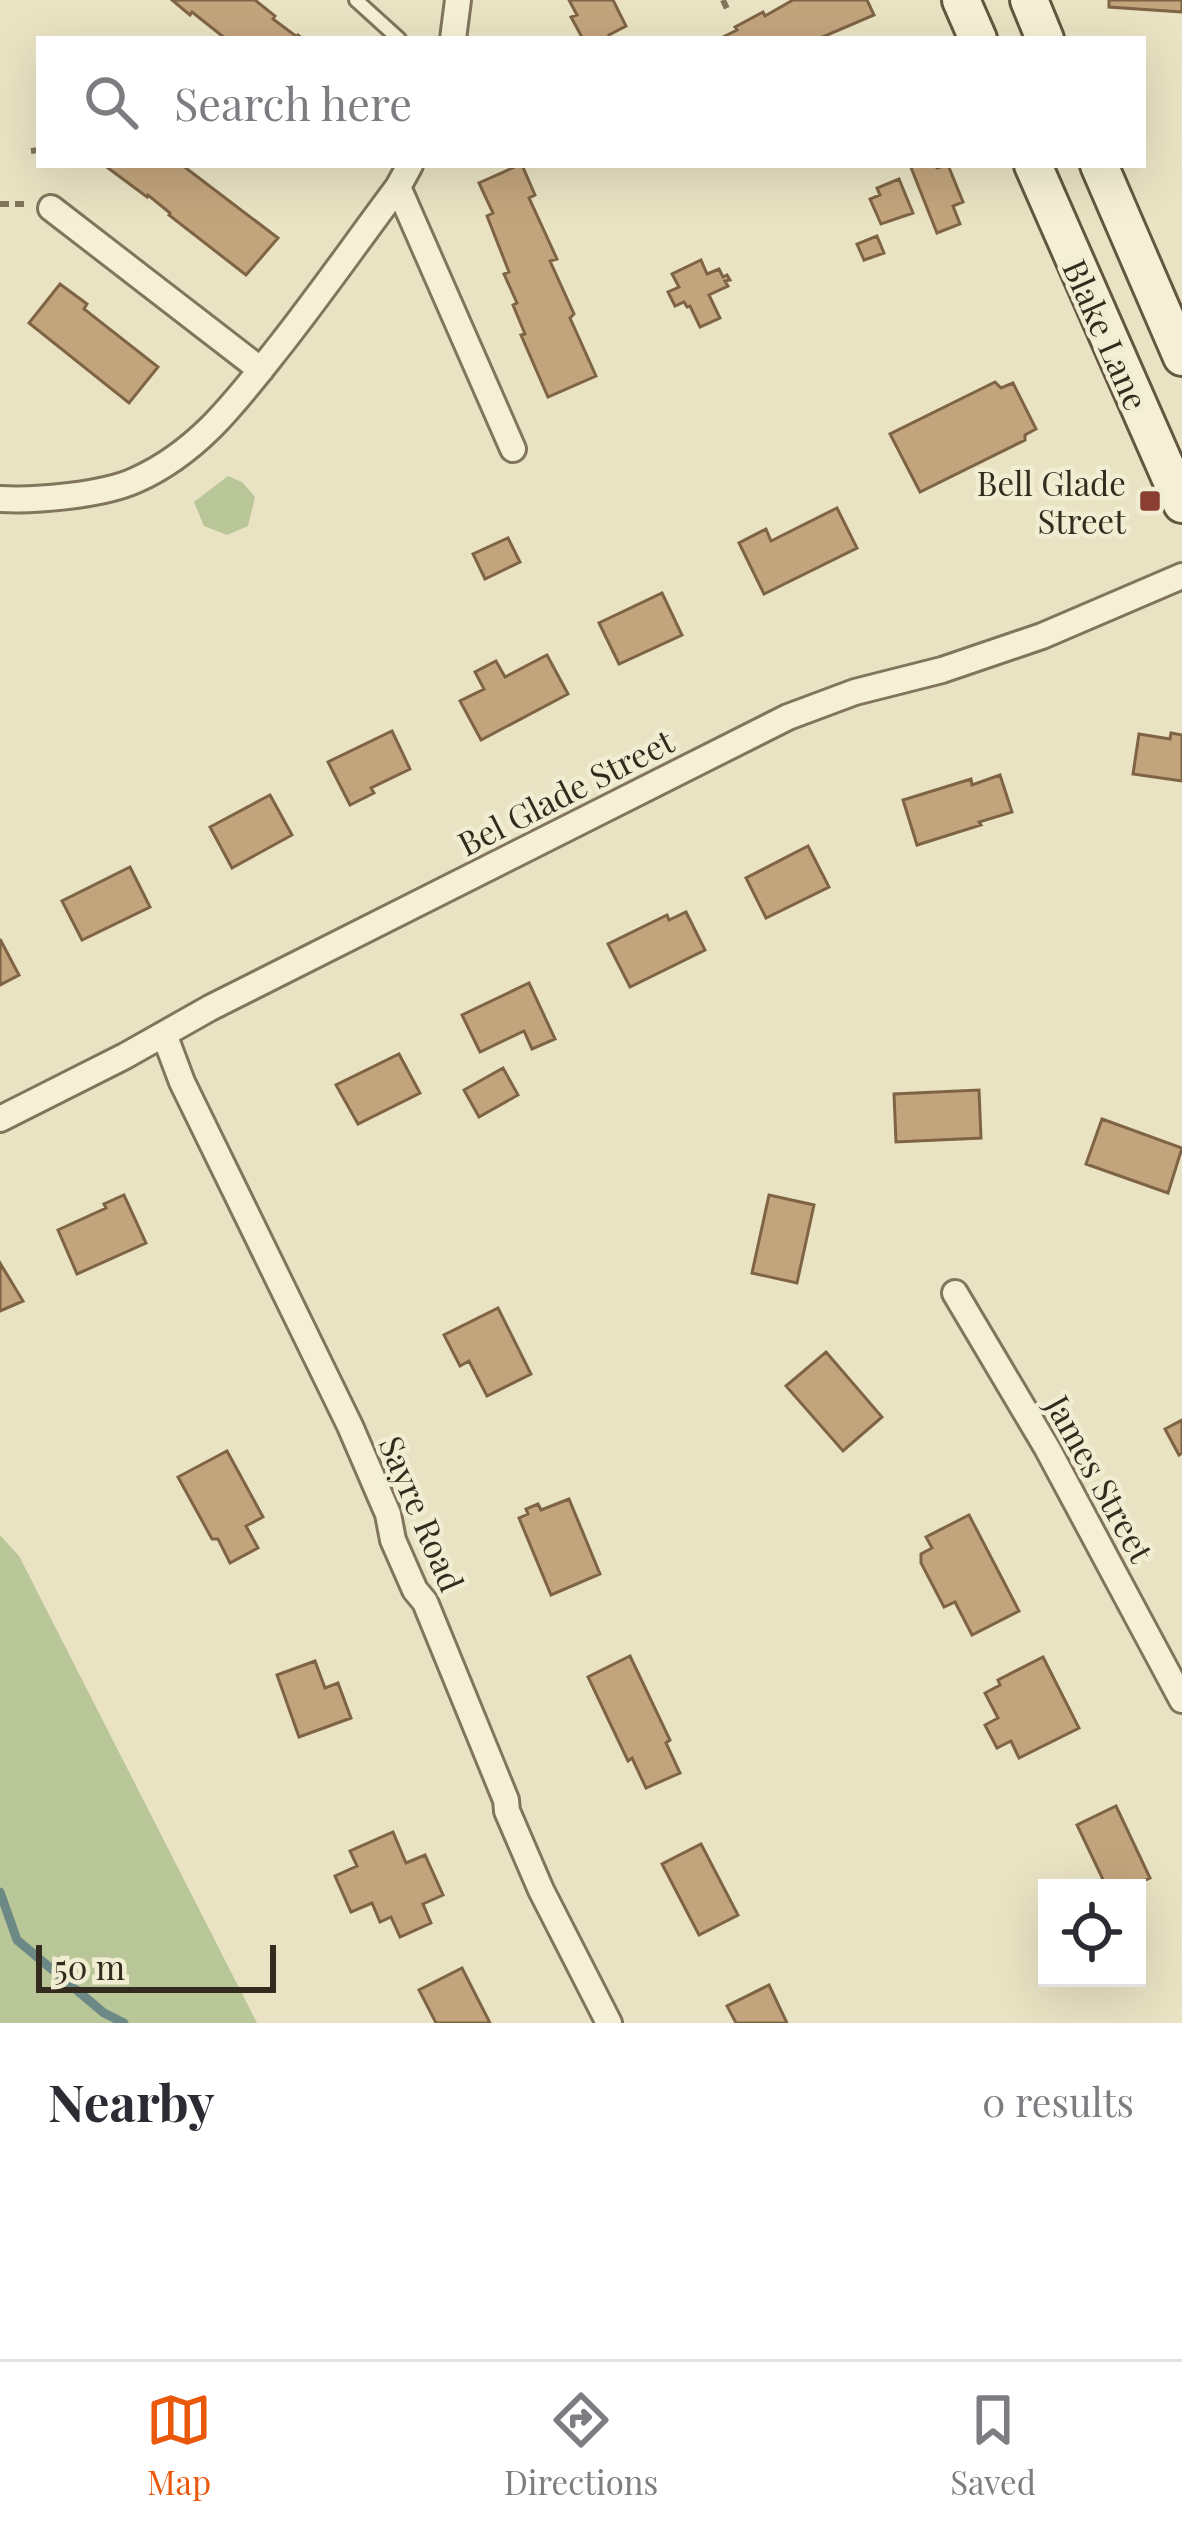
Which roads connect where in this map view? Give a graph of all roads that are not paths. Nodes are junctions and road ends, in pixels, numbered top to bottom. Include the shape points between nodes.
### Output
1 (356, 0) edge
2 (458, 0) edge
3 (961, 0) edge
4 (1029, 0) edge
5 (396, 36) edge
6 (453, 36) edge
7 (977, 36) edge
8 (1045, 36) edge
9 (1034, 168) edge
10 (1100, 168) edge
11 (404, 176) edge
12 (51, 208) dead end
13 (1182, 357) edge
14 (261, 370) junction
15 (513, 449) dead end
16 (0, 499) edge
17 (1182, 504) edge
18 (1182, 576) edge
19 (164, 1034) junction
20 (0, 1119) edge
21 (955, 1293) dead end
22 (1182, 1700) edge
23 (609, 2023) edge

1 - 5 lane
2 - 6 street
3 - 7 main road
4 - 8 main road
9 - 17 main road, Blake Lane
10 - 13 main road, Blake Lane
11 - 14 street
11 - 15 street
12 - 14 street
14 - 16 street via 212,429 133,482 94,494
18 - 19 street, Bel Glade Street via 1042,636 788,717
19 - 20 street, Bel Glade Street
19 - 23 street, Sayre Road via 350,1426 532,1870
21 - 22 street, James Street

